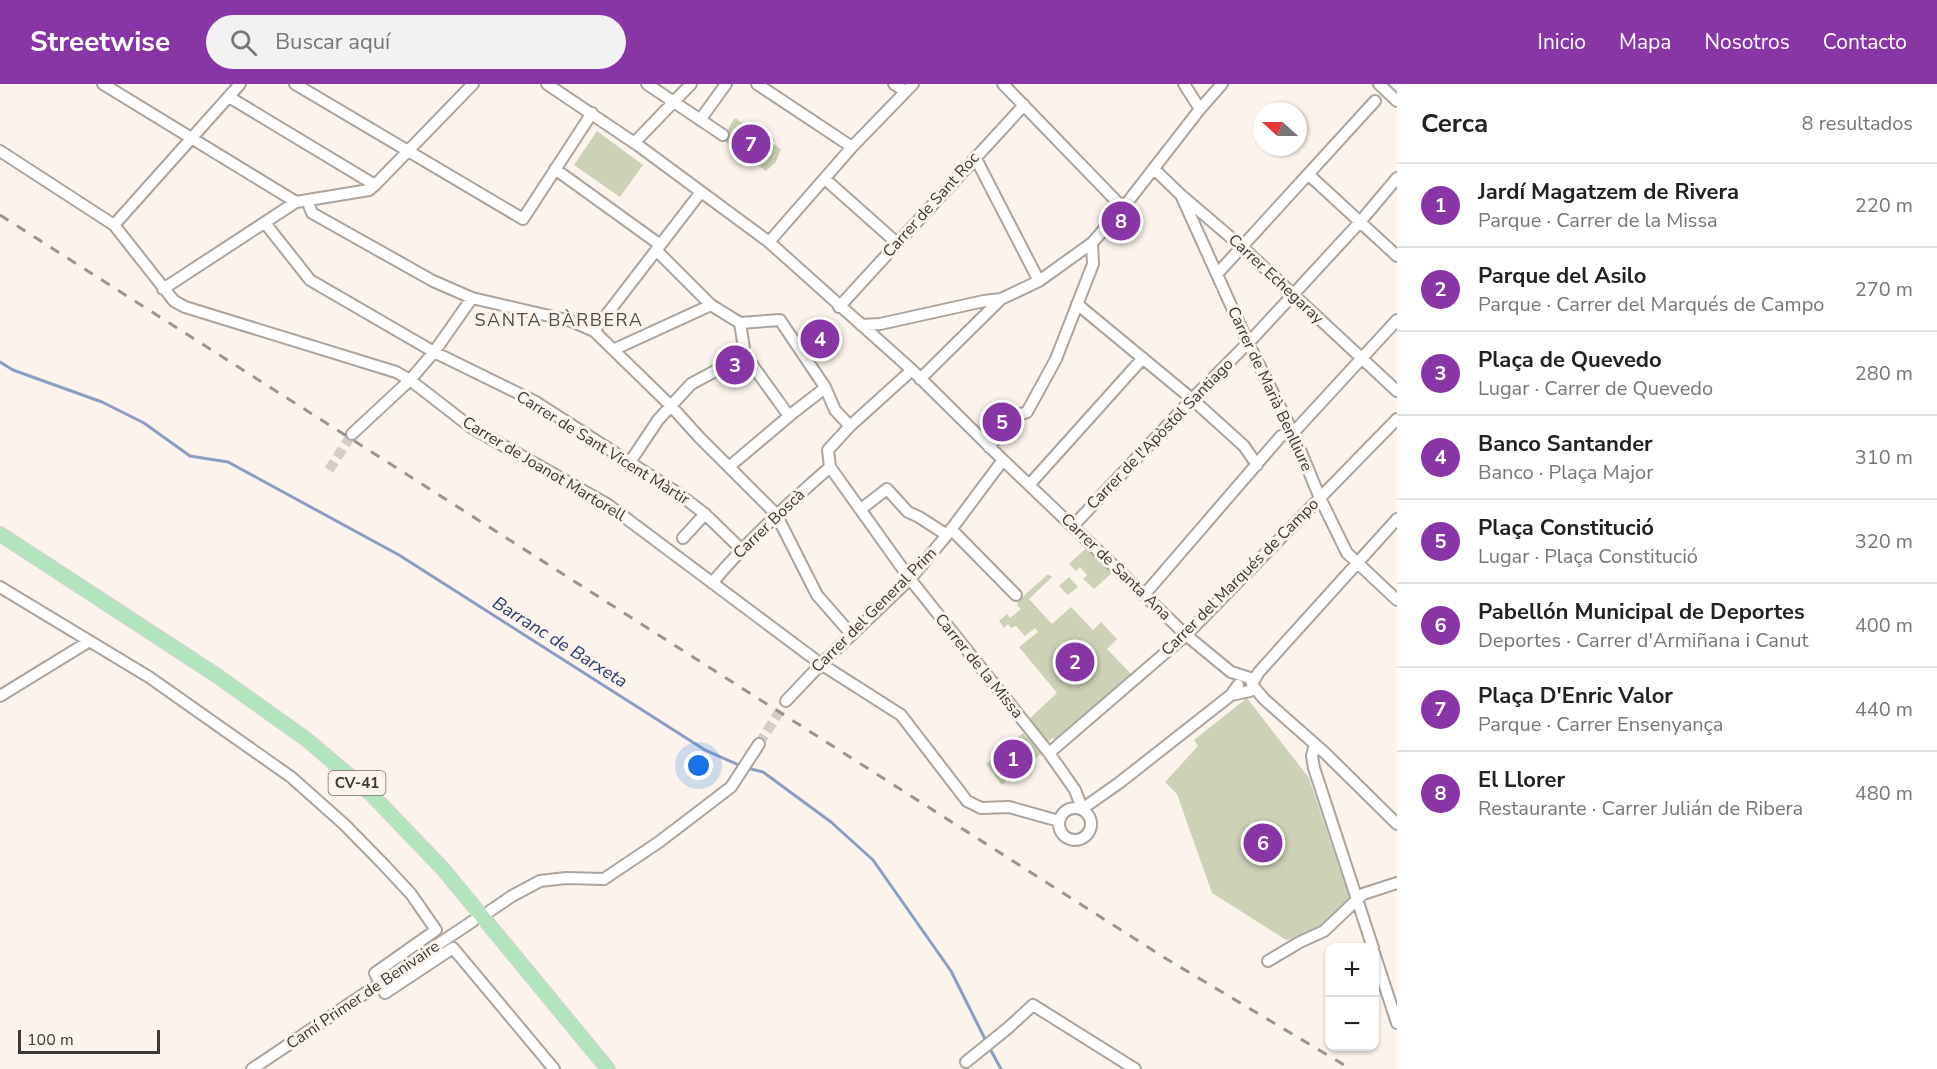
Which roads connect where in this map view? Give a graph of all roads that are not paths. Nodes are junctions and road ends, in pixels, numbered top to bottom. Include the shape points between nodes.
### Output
1 (103, 84) edge
2 (240, 84) edge
3 (295, 84) edge
4 (473, 84) edge
5 (547, 84) edge
6 (648, 84) edge
7 (690, 84) edge
8 (726, 84) edge
9 (758, 84) edge
10 (894, 84) edge
11 (1004, 84) edge
12 (1184, 84) edge
13 (1222, 84) edge
14 (1379, 84) edge
15 (909, 88) edge
16 (229, 97) junction
17 (1375, 101) dead end
18 (1397, 101) edge
19 (674, 102) junction
20 (1024, 105) junction
21 (1200, 109) junction
22 (592, 113) junction
23 (700, 120) junction
24 (723, 135) dead end
25 (192, 138) junction
26 (634, 143) junction
27 (852, 147) junction
28 (0, 151) edge
29 (408, 151) junction
30 (975, 157) junction
31 (555, 169) junction
32 (1154, 169) junction
33 (1309, 175) junction
34 (1397, 178) edge
35 (825, 179) junction
36 (375, 185) junction
37 (700, 192) junction
38 (1181, 195) junction
39 (308, 200) junction
40 (296, 202) junction
41 (1123, 208) junction
42 (1359, 222) junction
43 (265, 223) junction
44 (114, 225) junction
45 (769, 242) junction
46 (897, 243) junction
47 (1092, 243) junction
48 (657, 247) junction
49 (1242, 247) junction
50 (1397, 256) edge
51 (1217, 274) junction
52 (1039, 281) junction
53 (163, 289) junction
54 (1293, 295) junction
55 (472, 298) junction
56 (1001, 299) junction
57 (1077, 304) junction
58 (711, 305) junction
59 (839, 307) junction
60 (1397, 320) edge
61 (740, 323) junction
62 (859, 323) junction
63 (880, 324) junction
64 (594, 331) junction
65 (882, 343) junction
66 (1248, 343) junction
67 (615, 350) junction
68 (434, 352) junction
69 (745, 355) junction
70 (1143, 358) junction
71 (1362, 358) junction
72 (912, 370) junction
73 (920, 379) junction
74 (410, 380) junction
75 (825, 388) junction
76 (1397, 391) edge
77 (1192, 399) junction
78 (671, 406) junction
79 (789, 416) junction
80 (1397, 418) edge
81 (850, 426) junction
82 (1293, 433) junction
83 (352, 434) tunnel mouth
84 (989, 447) junction
85 (1003, 460) junction
86 (630, 462) junction
87 (1257, 465) junction
88 (730, 466) junction
89 (830, 467) junction
90 (1029, 485) junction
91 (1320, 498) junction
92 (861, 508) junction
93 (705, 514) junction
94 (776, 514) junction
95 (1397, 519) edge
96 (1073, 526) junction
97 (949, 532) junction
98 (0, 534) edge
99 (683, 538) dead end
100 (741, 549) junction
101 (1359, 563) junction
102 (910, 579) junction
103 (712, 583) junction
104 (0, 587) edge
105 (1016, 595) dead end
106 (1144, 595) junction
107 (1397, 600) edge
108 (852, 635) junction
109 (1186, 635) junction
110 (88, 642) junction
111 (820, 664) junction
112 (1245, 684) junction
113 (0, 696) edge
114 (786, 701) tunnel mouth
115 (759, 744) tunnel mouth
116 (1315, 744) junction
117 (1049, 753) junction
118 (1119, 783) junction
119 (1081, 809) junction
120 (1091, 820) junction
121 (1059, 821) junction
122 (1397, 824) edge
123 (1397, 883) edge
124 (1358, 900) junction
125 (490, 911) dead end
126 (473, 921) dead end
127 (1371, 943) edge
128 (1268, 961) dead end
129 (1379, 968) edge
130 (381, 984) junction
131 (1397, 1023) edge
132 (966, 1062) dead end
133 (252, 1069) edge
134 (554, 1069) edge
135 (608, 1069) edge
136 (1135, 1069) edge

1 - 25 street
2 - 16 street
3 - 29 street
4 - 29 street
5 - 22 street, Carrer de Santa Ana
6 - 19 street
7 - 19 street
8 - 23 street
9 - 27 street
10 - 15 street
11 - 20 street
12 - 21 street
13 - 21 street
14 - 18 street
15 - 27 street
16 - 25 street
16 - 36 street
17 - 33 street
19 - 23 street
19 - 26 street
20 - 30 street, Carrer de Sant Roc
20 - 41 street
21 - 32 street
22 - 26 street, Carrer de Santa Ana
22 - 31 street
23 - 24 street
25 - 40 street
25 - 44 street
26 - 37 street, Carrer de Santa Ana
27 - 35 street
28 - 44 street, Carrer de Joanot Martorell
29 - 31 street via 523,219
29 - 36 street
30 - 46 street, Carrer de Sant Roc
30 - 52 street
31 - 48 street
32 - 38 street, Carrer Echegaray
32 - 41 street
33 - 42 street
33 - 49 street
34 - 42 street, Carrer de l'Apòstol Santiago
35 - 45 street
35 - 46 street
36 - 39 street via 369,190
37 - 45 street, Carrer de Santa Ana
37 - 48 street
38 - 49 street, Carrer Echegaray
38 - 51 street, Carrer de Marià Benlliure
39 - 40 street
39 - 55 street via 312,213 433,281
40 - 43 street
41 - 47 street
42 - 50 street
42 - 54 street, Carrer de l'Apòstol Santiago
43 - 53 street
43 - 68 street, Carrer de Sant Vicent Màrtir via 310,280
44 - 53 street, Carrer de Joanot Martorell
45 - 59 street, Carrer de Santa Ana
46 - 59 street, Carrer de Sant Roc
47 - 52 street
47 - 57 street via 1093,264
48 - 58 street
48 - 64 street
49 - 51 street
49 - 54 street, Carrer Echegaray
51 - 66 street, Carrer de Marià Benlliure
52 - 56 street
53 - 74 street, Carrer de Joanot Martorell via 184,307 396,372
54 - 66 street, Carrer de l'Apòstol Santiago
54 - 71 street, Carrer Echegaray
55 - 64 street via 571,321
55 - 68 street
56 - 63 street
56 - 73 street
57 - 70 street
57 - 84 street via 1056,359 1027,412 1016,416
58 - 61 street
58 - 67 street
59 - 62 street, Carrer de Santa Ana
60 - 71 street
61 - 69 street
61 - 75 street via 780,320
62 - 63 street
62 - 65 street, Carrer de Santa Ana
63 - 65 street via 877,336
64 - 67 street
65 - 72 street, Carrer de Santa Ana
66 - 77 street, Carrer de l'Apòstol Santiago
66 - 82 street, Carrer de Marià Benlliure
67 - 78 street
68 - 74 street
68 - 86 street, Carrer de Sant Vicent Màrtir via 534,401
69 - 78 street via 698,379
69 - 79 street
70 - 77 street
70 - 90 street
71 - 76 street, Carrer Echegaray
71 - 82 street
72 - 73 street, Carrer de Santa Ana
72 - 81 street
73 - 84 street, Carrer de Santa Ana
74 - 83 street
74 - 103 street, Carrer de Joanot Martorell via 472,428 607,504
75 - 79 street
75 - 81 street via 835,410
77 - 87 street via 1244,446
77 - 96 street, Carrer de l'Apòstol Santiago
78 - 86 street
78 - 88 street
79 - 88 street
80 - 91 street, Carrer del Marqués de Campo
81 - 89 street via 828,450
82 - 87 street via 1281,436
82 - 91 street, Carrer de Marià Benlliure
84 - 85 street, Carrer de Santa Ana
85 - 90 street, Carrer de Santa Ana
85 - 97 street, Carrer del General Prim
86 - 93 street, Carrer de Sant Vicent Màrtir
87 - 106 street
88 - 94 street
89 - 92 street, Carrer de la Missa
89 - 94 street, Carrer Boscà
90 - 96 street, Carrer de Santa Ana
91 - 101 street, Carrer de Marià Benlliure via 1347,553
91 - 109 street, Carrer del Marqués de Campo
92 - 97 street via 887,489 908,512
92 - 102 street, Carrer de la Missa
93 - 99 street, Carrer de Sant Vicent Màrtir
93 - 100 street, Carrer de Sant Vicent Màrtir
94 - 100 street, Carrer Boscà
94 - 108 street via 817,595
95 - 101 street
96 - 106 street, Carrer de Santa Ana
97 - 102 street, Carrer del General Prim
97 - 105 street
98 - 135 main road, CV-41 via 216,675 306,739 372,795 443,869
100 - 103 street, Carrer Boscà
101 - 107 street, Carrer de Marià Benlliure
101 - 112 street
102 - 108 street, Carrer del General Prim
102 - 117 street, Carrer de la Missa
103 - 111 street, Carrer de Joanot Martorell
104 - 110 street
106 - 109 street, Carrer de Santa Ana
108 - 111 street, Carrer del General Prim
109 - 112 street, Carrer de Santa Ana
109 - 117 street, Carrer del Marqués de Campo
110 - 113 street
110 - 130 street via 149,677 291,777 345,825 411,894 436,930 375,973
111 - 114 street, Carrer del General Prim
111 - 121 street, Carrer de Joanot Martorell via 901,715 967,801 981,808 1009,807
112 - 116 street, Carrer de Santa Ana
112 - 118 street
115 - 125 street via 731,787 604,879 540,881
116 - 122 street, Carrer de Santa Ana
116 - 124 street via 1314,768
117 - 119 street, Carrer de la Missa via 1076,790
118 - 119 street
118 - 120 street
119 - 120 street
119 - 121 street via 1065,812
120 - 121 street via 1087,836 1077,841 1063,835
123 - 124 street via 1363,894
124 - 127 street
124 - 128 street via 1324,930
126 - 130 street, Camí Primer de Benivaire
129 - 131 street
130 - 133 street, Camí Primer de Benivaire
130 - 134 street via 385,993 453,948
132 - 136 street via 1032,1005

